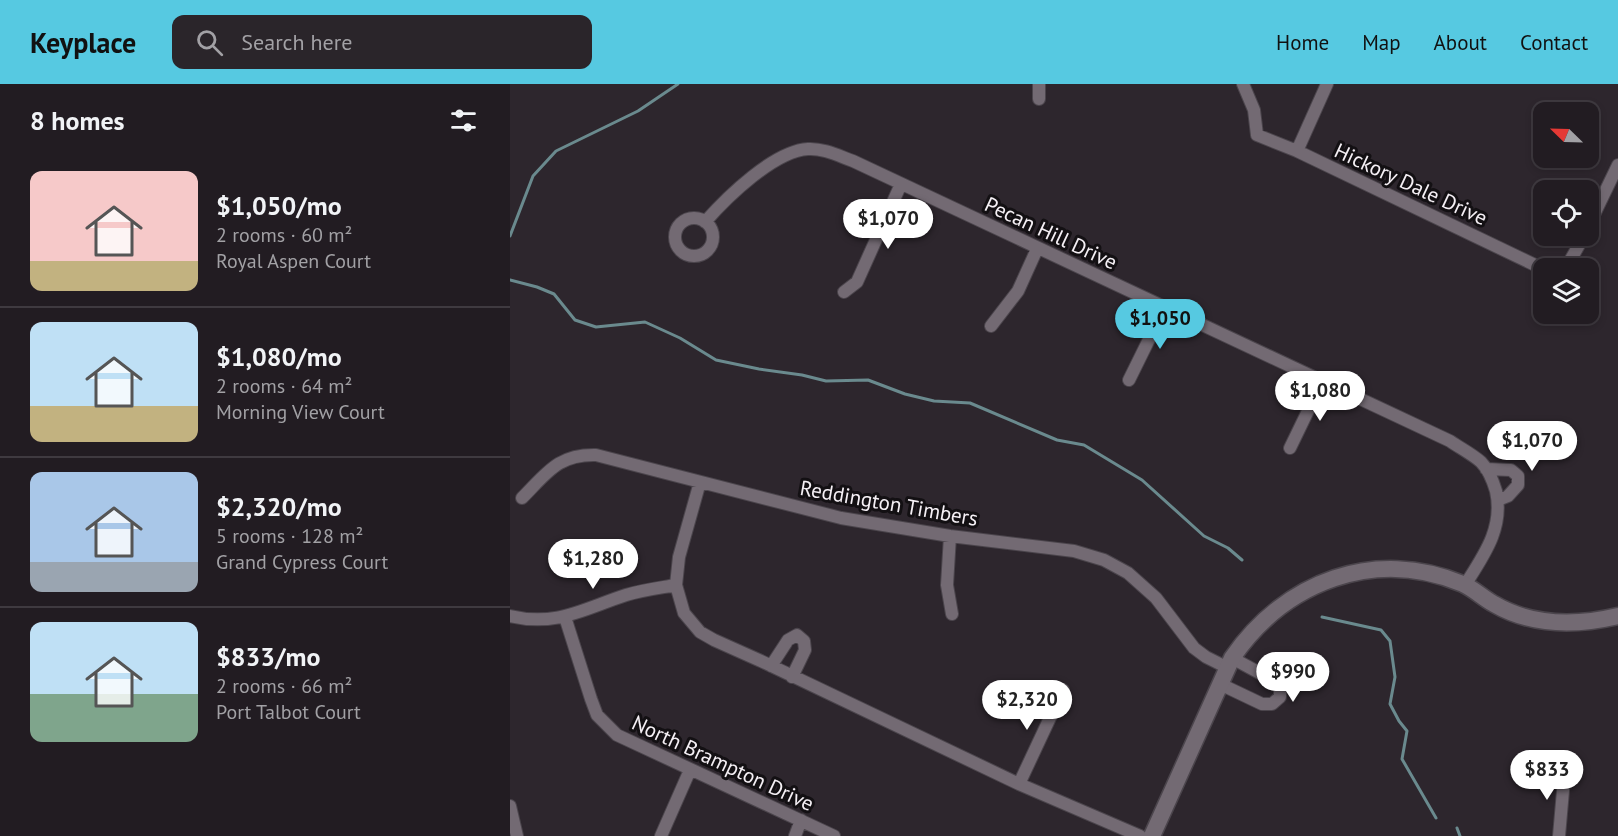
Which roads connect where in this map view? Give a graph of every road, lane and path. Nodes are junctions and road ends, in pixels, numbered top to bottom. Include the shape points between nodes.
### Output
1 (1039, 84) edge
2 (1243, 84) edge
3 (1328, 84) edge
4 (1039, 99) dead end
5 (1297, 151) junction
6 (1618, 165) edge
7 (901, 184) junction
8 (1599, 204) edge
9 (705, 222) dead end
10 (1037, 249) junction
11 (1533, 264) edge
12 (844, 292) dead end
13 (1165, 307) junction
14 (991, 326) dead end
15 (1129, 380) dead end
16 (1323, 382) junction
17 (1290, 448) dead end
18 (1486, 469) junction
19 (700, 482) junction
20 (522, 498) dead end
21 (1498, 500) junction
22 (950, 536) junction
23 (676, 585) junction
24 (1465, 585) junction
25 (951, 614) dead end
26 (510, 616) edge
27 (1618, 616) edge
28 (565, 617) junction
29 (1229, 662) junction
30 (771, 666) junction
31 (792, 677) junction
32 (1220, 684) junction
33 (1063, 690) dead end
34 (1565, 768) dead end
35 (690, 770) junction
36 (1019, 784) junction
37 (510, 806) edge
38 (801, 820) junction
39 (517, 836) edge
40 (661, 836) edge
41 (795, 836) edge
42 (834, 836) edge
43 (1140, 836) edge
44 (1152, 836) edge
45 (1559, 836) edge

1 - 4 street
2 - 5 street, Hickory Dale Drive via 1254,110 1257,135
3 - 5 street
5 - 11 street, Hickory Dale Drive
6 - 8 street
7 - 9 street, Pecan Hill Drive via 837,155 807,149 784,155 766,167
7 - 10 street, Pecan Hill Drive
7 - 12 street via 856,282
10 - 13 street, Pecan Hill Drive
10 - 14 street via 1018,291
13 - 15 street
13 - 16 street, Pecan Hill Drive
16 - 17 street
16 - 18 street, Pecan Hill Drive via 1450,441
18 - 21 street, Pecan Hill Drive
18 - 21 street via 1511,470 1518,476 1518,485
19 - 20 street, Reddington Timbers via 610,457 583,455 559,462
19 - 22 street, Reddington Timbers via 841,518
19 - 23 street via 679,556
21 - 24 street, Pecan Hill Drive via 1497,527 1491,543
22 - 25 street via 947,585
22 - 29 street, Reddington Timbers via 1074,551 1104,560 1128,573 1156,598 1194,648 1206,657
23 - 28 street via 629,594
23 - 30 street via 684,613 700,632
24 - 27 street via 1495,605 1530,619 1571,623
24 - 29 street via 1419,570 1356,572 1336,577 1294,595 1251,634
26 - 28 street via 539,621
28 - 35 street, North Brampton Drive via 597,715 627,741
29 - 32 street
29 - 32 street, Reddington Timbers via 1280,684 1280,697 1272,704 1262,704
30 - 31 street
30 - 31 street via 788,640 801,637 805,650
31 - 36 street
32 - 44 street
33 - 36 street
34 - 45 street
35 - 38 street, North Brampton Drive
35 - 40 street
36 - 43 street
37 - 39 street
38 - 41 street
38 - 42 street, North Brampton Drive

